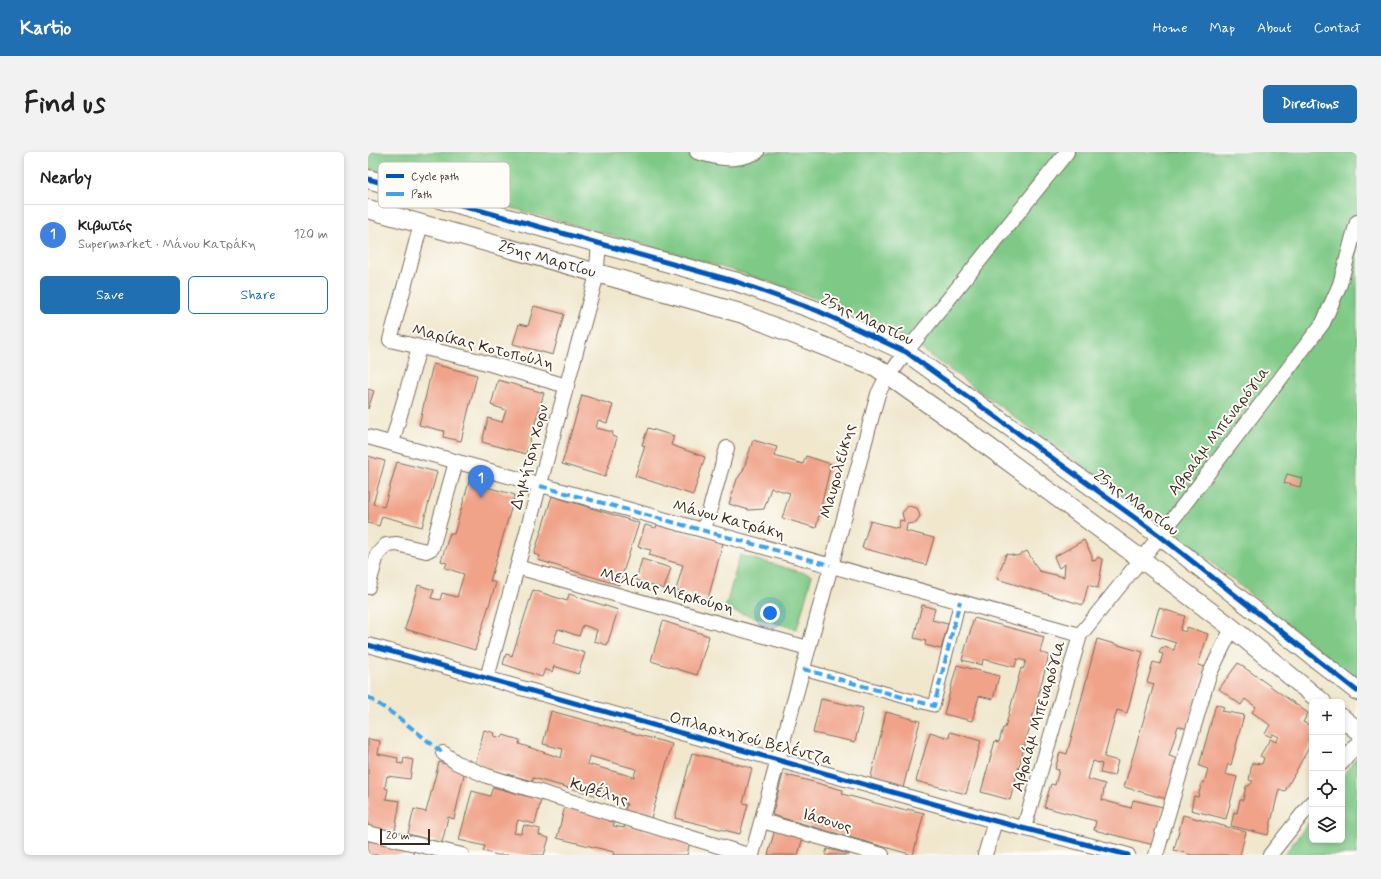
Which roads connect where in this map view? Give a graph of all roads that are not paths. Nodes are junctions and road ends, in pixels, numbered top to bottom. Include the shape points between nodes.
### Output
1 (697, 152) edge
2 (757, 152) edge
3 (1067, 152) edge
4 (368, 179) edge
5 (378, 182) edge
6 (471, 208) edge
7 (368, 209) edge
8 (1357, 222) edge
9 (421, 224) junction
10 (599, 244) junction
11 (597, 273) junction
12 (419, 348) junction
13 (906, 352) junction
14 (889, 375) junction
15 (567, 386) junction
16 (368, 437) edge
17 (392, 444) junction
18 (727, 448) dead end
19 (456, 462) junction
20 (540, 486) junction
21 (704, 530) junction
22 (1160, 536) junction
23 (1141, 559) junction
24 (830, 566) junction
25 (517, 567) junction
26 (368, 588) edge
27 (960, 601) junction
28 (1232, 628) junction
29 (1080, 635) junction
30 (368, 645) edge
31 (808, 648) junction
32 (803, 669) junction
33 (487, 678) junction
34 (1357, 691) edge
35 (1318, 699) edge
36 (1345, 720) edge
37 (1357, 730) edge
38 (1357, 744) edge
39 (444, 753) dead end
40 (1345, 759) edge
41 (779, 760) junction
42 (1309, 806) edge
43 (762, 821) junction
44 (995, 821) junction
45 (1024, 828) junction
46 (368, 833) edge
47 (1086, 850) edge
48 (462, 855) edge
49 (748, 855) edge
50 (752, 855) edge
51 (882, 855) edge
52 (985, 855) edge
53 (1128, 855) edge
54 (1156, 855) edge
55 (1270, 855) edge

1 - 2 street via 715,158 740,159
3 - 13 street, Μαυρολεύκης
4 - 5 street, 25ης Μαρτίου
6 - 10 street, 25ης Μαρτίου
7 - 9 street, 25ης Μαρτίου
8 - 22 street, Αβραάμ Μπεναρόγια via 1340,284 1323,323
9 - 11 street, 25ης Μαρτίου
9 - 12 street, Μαρίκας Κοτοπούλη via 390,335 392,342
10 - 11 street, Δημήτρη Χορν
10 - 13 street, 25ης Μαρτίου via 737,282 790,300
11 - 14 street, 25ης Μαρτίου via 740,313 846,353 876,366
11 - 15 street, Δημήτρη Χορν
12 - 15 street, Μαρίκας Κοτοπούλη via 476,360
12 - 17 street
13 - 14 street, Μαυρολεύκης
13 - 22 street, 25ης Μαρτίου
14 - 23 street, 25ης Μαρτίου
14 - 24 street, Μαυρολεύκης via 876,400
15 - 20 street, Δημήτρη Χορν
16 - 17 street, Μάνου Κατράκη
17 - 19 street, Μάνου Κατράκη
18 - 21 street
19 - 20 street, Μάνου Κατράκη
19 - 26 street via 432,548 426,551 397,544 386,545 378,555
20 - 21 street, Μάνου Κατράκη
20 - 25 street, Δημήτρη Χορν
21 - 24 street, Μάνου Κατράκη
22 - 23 street, Αβραάμ Μπεναρόγια
22 - 34 street, 25ης Μαρτίου
23 - 28 street, 25ης Μαρτίου
23 - 29 street, Αβραάμ Μπεναρόγια
24 - 27 street, Μάνου Κατράκη
24 - 31 street, Μαυρολεύκης
25 - 31 street, Μελίνας Μερκούρη
25 - 33 street, Δημήτρη Χορν
27 - 29 street, Μάνου Κατράκη
27 - 32 street via 934,706
28 - 35 street, 25ης Μαρτίου
28 - 54 street via 1209,675
29 - 45 street, Αβραάμ Μπεναρόγια
30 - 33 street, Οπλαρχηγού Βελέντζα
31 - 32 street, Μαυρολεύκης
32 - 41 street, Μαυρολεύκης
33 - 41 street, Οπλαρχηγού Βελέντζα
36 - 37 street
38 - 40 street
39 - 49 street, Κυβέλης via 458,763 487,776
41 - 43 street, Μαυρολεύκης
41 - 44 street, Οπλαρχηγού Βελέντζα
42 - 55 street
43 - 50 street, Μαυρολεύκης
43 - 51 street, Ιάσoνος
44 - 45 street, Οπλαρχηγού Βελέντζα
44 - 52 street
45 - 47 street, Οπλαρχηγού Βελέντζα
46 - 48 street
47 - 53 street, Οπλαρχηγού Βελέντζα

